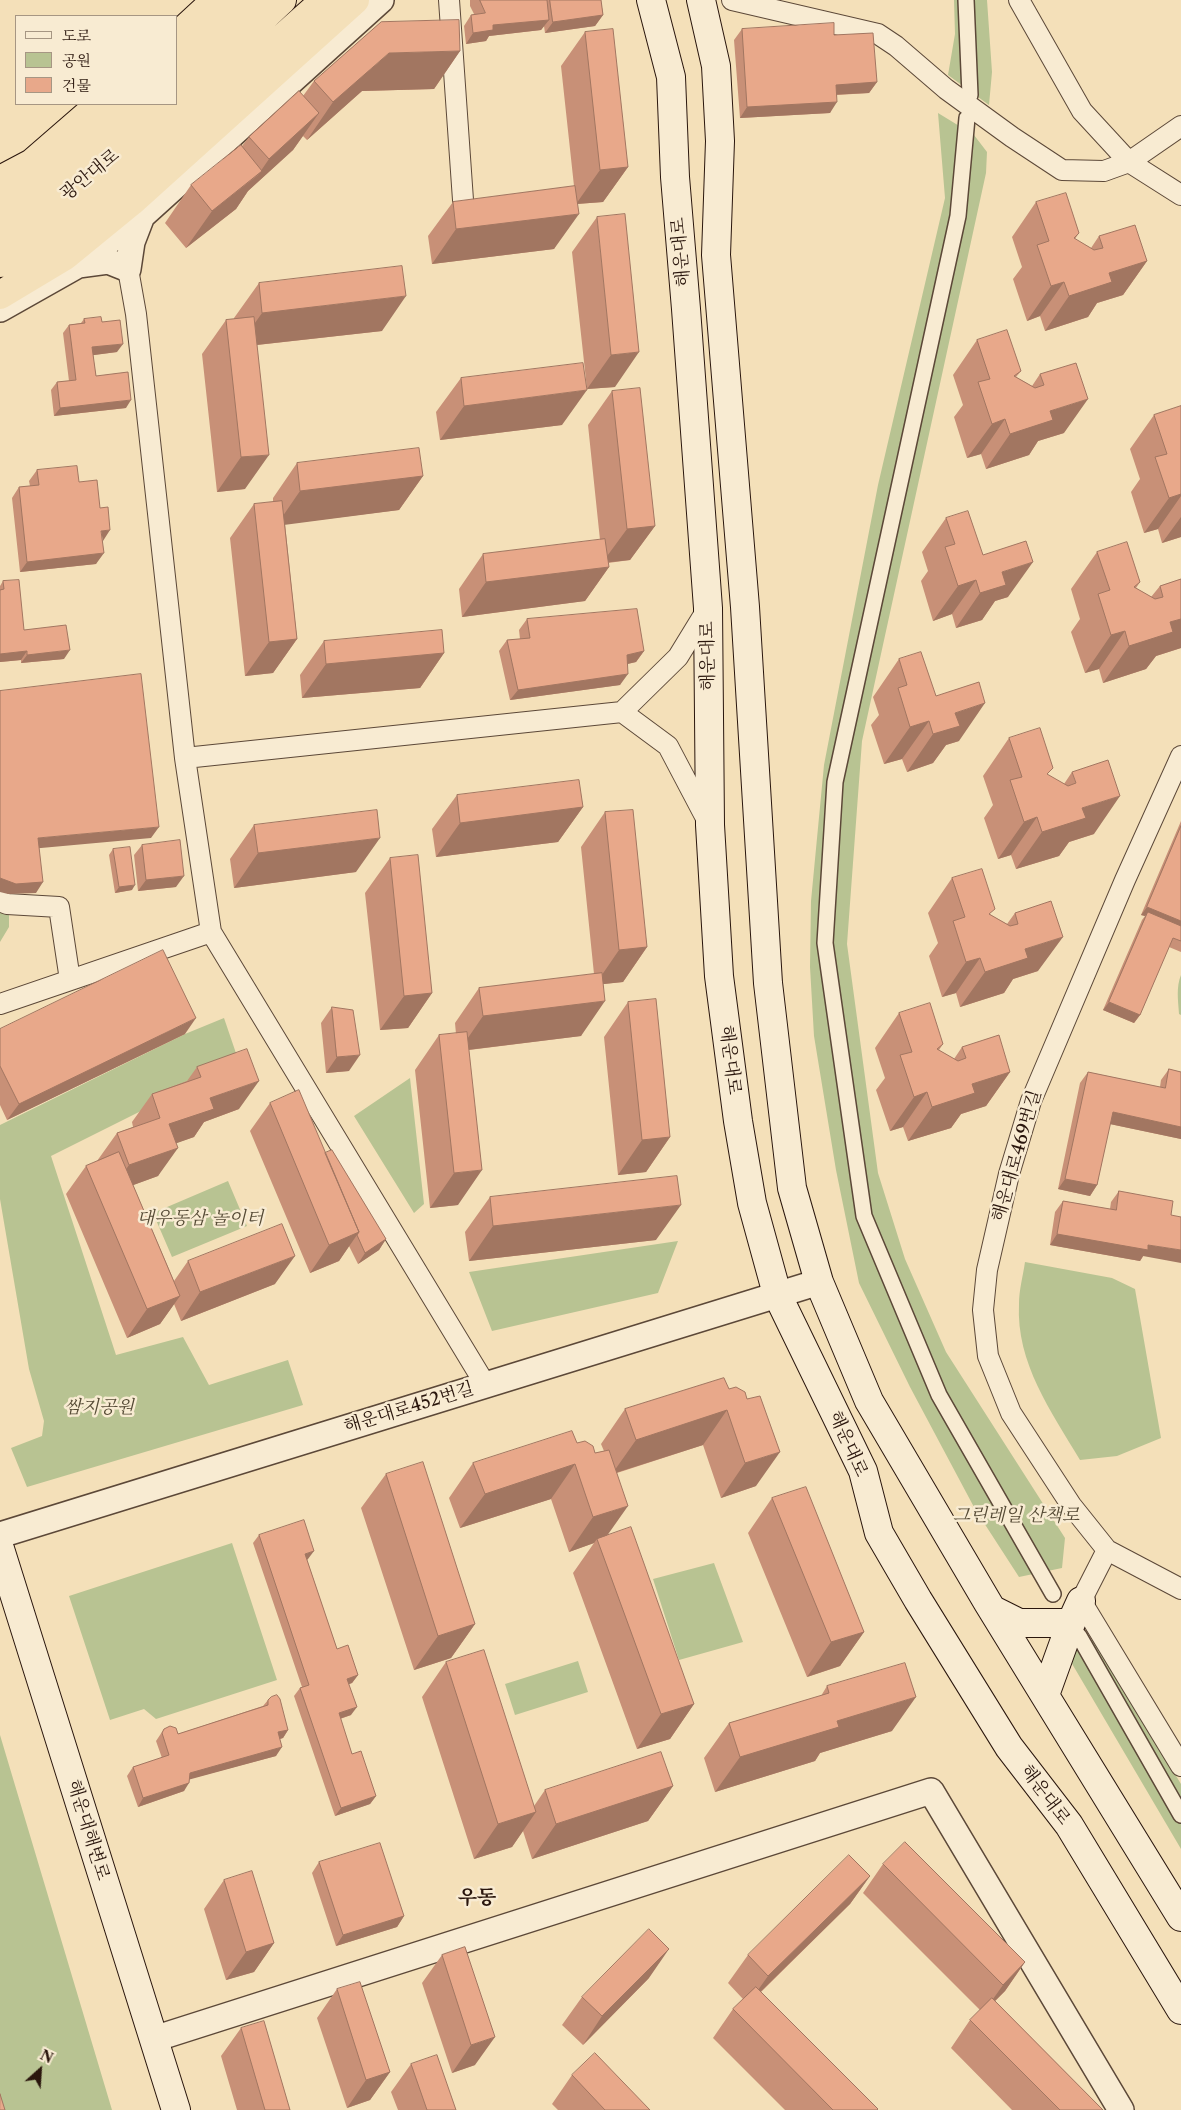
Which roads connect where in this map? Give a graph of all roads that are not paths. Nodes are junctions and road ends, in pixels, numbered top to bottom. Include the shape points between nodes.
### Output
1 (325, 0) edge
2 (355, 0) edge
3 (381, 0) edge
4 (449, 0) edge
5 (651, 0) edge
6 (701, 0) edge
7 (732, 0) edge
8 (966, 0) edge
9 (1019, 0) edge
10 (267, 1) edge
11 (224, 4) edge
12 (178, 36) edge
13 (178, 50) edge
14 (178, 68) edge
15 (178, 85) edge
16 (970, 95) dead end
17 (178, 97) edge
18 (99, 105) edge
19 (117, 105) edge
20 (136, 105) edge
21 (157, 105) edge
22 (171, 105) edge
23 (967, 118) dead end
24 (1181, 126) edge
25 (1129, 162) junction
26 (0, 180) edge
27 (1181, 194) edge
28 (0, 197) edge
29 (463, 200) edge
30 (0, 209) edge
31 (142, 216) junction
32 (0, 222) edge
33 (0, 235) edge
34 (0, 263) edge
35 (78, 265) junction
36 (128, 269) junction
37 (0, 295) edge
38 (0, 309) edge
39 (708, 608) junction
40 (622, 712) junction
41 (1181, 756) edge
42 (185, 758) junction
43 (710, 825) junction
44 (0, 900) edge
45 (211, 932) junction
46 (70, 980) junction
47 (0, 1004) edge
48 (820, 1282) junction
49 (778, 1294) junction
50 (485, 1384) junction
51 (0, 1535) edge
52 (0, 1549) edge
53 (1107, 1550) junction
54 (1181, 1589) edge
55 (1053, 1594) dead end
56 (993, 1610) junction
57 (1077, 1620) junction
58 (1045, 1694) junction
59 (1181, 1766) edge
60 (1181, 1815) edge
61 (1181, 1917) edge
62 (1181, 2010) edge
63 (154, 2039) junction
64 (176, 2110) edge
65 (1121, 2110) edge

1 - 34 highway via 124,179 46,242
2 - 37 highway via 131,202 65,256
3 - 31 street
4 - 29 street
5 - 39 main road, 해운대로 via 671,77 675,177
6 - 48 main road, 해운대로 via 716,66 720,141 716,255 745,607 768,983 792,1188
7 - 25 street via 878,34 960,100 1062,170 1104,171
8 - 16 street
9 - 25 street via 1082,111
10 - 14 highway
10 - 15 main road
10 - 17 highway
11 - 12 highway
11 - 13 highway
18 - 26 highway via 32,163
19 - 28 highway via 32,180
20 - 30 highway, 광안대로 via 42,185
21 - 32 main road via 101,157 17,215
22 - 33 highway, 광안대로 via 82,185
23 - 55 street via 958,216 835,782 825,943 864,1216 939,1395
24 - 25 street
25 - 27 street
31 - 35 street
31 - 36 street via 132,242
35 - 36 street via 108,261
35 - 38 street
36 - 42 street via 136,314
39 - 40 street via 678,657
39 - 43 main road, 해운대로
40 - 42 street
40 - 43 street via 668,746
41 - 53 street, 해운대로469번길 via 1031,1101 1008,1174 987,1270 984,1310 988,1356 1011,1413 1071,1505
42 - 45 street
43 - 49 main road, 해운대로 via 719,976 738,1121 752,1203
44 - 46 street via 7,904 58,907
45 - 46 street
45 - 50 street
46 - 47 street
48 - 49 street, 해운대로452번길
48 - 56 main road, 해운대로 via 869,1401
49 - 50 street, 해운대로452번길
49 - 62 main road, 해운대로 via 863,1471 879,1533 1010,1747 1069,1825
50 - 51 street, 해운대로452번길
52 - 63 main road, 해운대해변로
53 - 54 street
53 - 57 street
56 - 57 main road via 1019,1623
56 - 58 main road, 해운대로
57 - 58 main road
57 - 59 street
57 - 60 street
58 - 61 main road, 해운대로
63 - 64 main road, 해운대해변로
63 - 65 street via 931,1792

